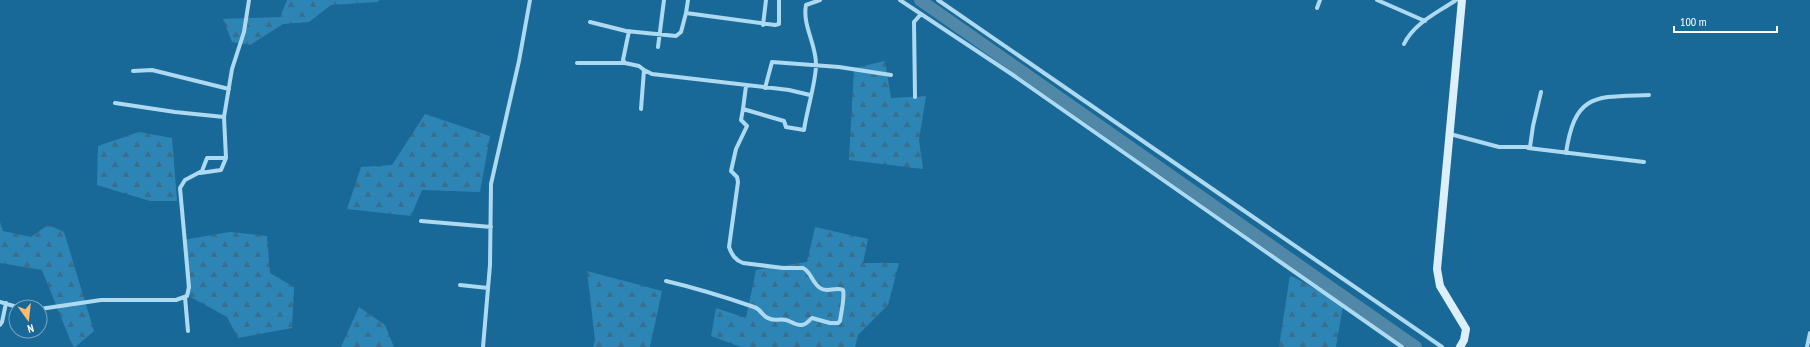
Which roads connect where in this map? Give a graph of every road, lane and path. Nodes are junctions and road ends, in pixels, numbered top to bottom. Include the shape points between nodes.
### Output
1 (249, 0) edge
2 (530, 0) edge
3 (664, 0) edge
4 (688, 0) edge
5 (766, 0) edge
6 (779, 0) edge
7 (820, 0) edge
8 (900, 0) edge
9 (938, 0) edge
10 (1320, 0) edge
11 (1377, 0) edge
12 (1456, 0) edge
13 (1462, 0) edge
14 (1317, 8) dead end
15 (686, 13) junction
16 (921, 14) junction
17 (1425, 21) junction
18 (590, 22) dead end
19 (763, 25) junction
20 (629, 31) junction
21 (660, 35) junction
22 (1404, 44) dead end
23 (658, 47) dead end
24 (577, 63) dead end
25 (625, 63) junction
26 (816, 66) junction
27 (644, 70) junction
28 (133, 71) dead end
29 (891, 75) dead end
30 (746, 86) junction
31 (765, 88) junction
32 (229, 89) junction
33 (1541, 92) dead end
34 (810, 95) junction
35 (1649, 95) dead end
36 (915, 97) dead end
37 (115, 103) dead end
38 (641, 109) dead end
39 (743, 109) junction
40 (224, 117) junction
41 (1450, 134) junction
42 (1528, 148) junction
43 (1566, 153) junction
44 (226, 158) junction
45 (1644, 162) dead end
46 (199, 173) junction
47 (420, 221) dead end
48 (492, 227) junction
49 (666, 281) dead end
50 (460, 286) dead end
51 (488, 288) junction
52 (185, 297) junction
53 (0, 302) edge
54 (6, 303) joint
55 (48, 308) edge
56 (0, 325) edge
57 (188, 331) dead end
58 (1810, 333) edge
59 (483, 347) edge
60 (1402, 347) edge
61 (1442, 347) edge
62 (1460, 347) edge
63 (1807, 347) edge

1 - 32 street via 244,32 232,69
2 - 48 street via 491,184
3 - 21 street
4 - 15 street
5 - 19 street
6 - 19 street via 779,24
7 - 26 street via 810,2 805,10
8 - 16 street
9 - 61 street
10 - 14 street
11 - 17 street
12 - 17 street
13 - 41 main road
15 - 19 street
15 - 21 street via 679,35
16 - 36 street via 914,22
16 - 60 street via 1013,75
17 - 22 street via 1409,34
18 - 20 street
20 - 21 street
20 - 25 street via 623,59
21 - 23 street
24 - 25 street
25 - 27 street via 639,66
26 - 29 street
26 - 31 street via 772,62
26 - 34 street
27 - 30 street via 652,74
27 - 38 street
28 - 32 street via 152,70
30 - 31 street
30 - 39 street
31 - 34 street
32 - 40 street
33 - 42 street via 1531,146
34 - 39 street via 802,131 786,127 784,121
35 - 43 street via 1604,97 1592,101 1575,118
37 - 40 street
39 - 49 street via 741,120 747,126 736,149 731,171 738,182 729,238 732,255 738,261 752,266 803,268 823,290 843,290 845,294 840,321 830,323 812,318 801,326 783,320 776,321 769,319 753,306
40 - 44 street
41 - 42 street via 1499,147
41 - 62 main road via 1437,269 1440,286 1466,329
42 - 43 street
43 - 45 street
44 - 46 street via 221,170
44 - 46 street via 207,158
46 - 52 street via 185,180 180,188 189,287
47 - 48 street
48 - 51 street
50 - 51 street
51 - 59 street
52 - 55 street via 176,300 88,301
52 - 57 street
53 - 54 street
54 - 56 street
58 - 63 street

